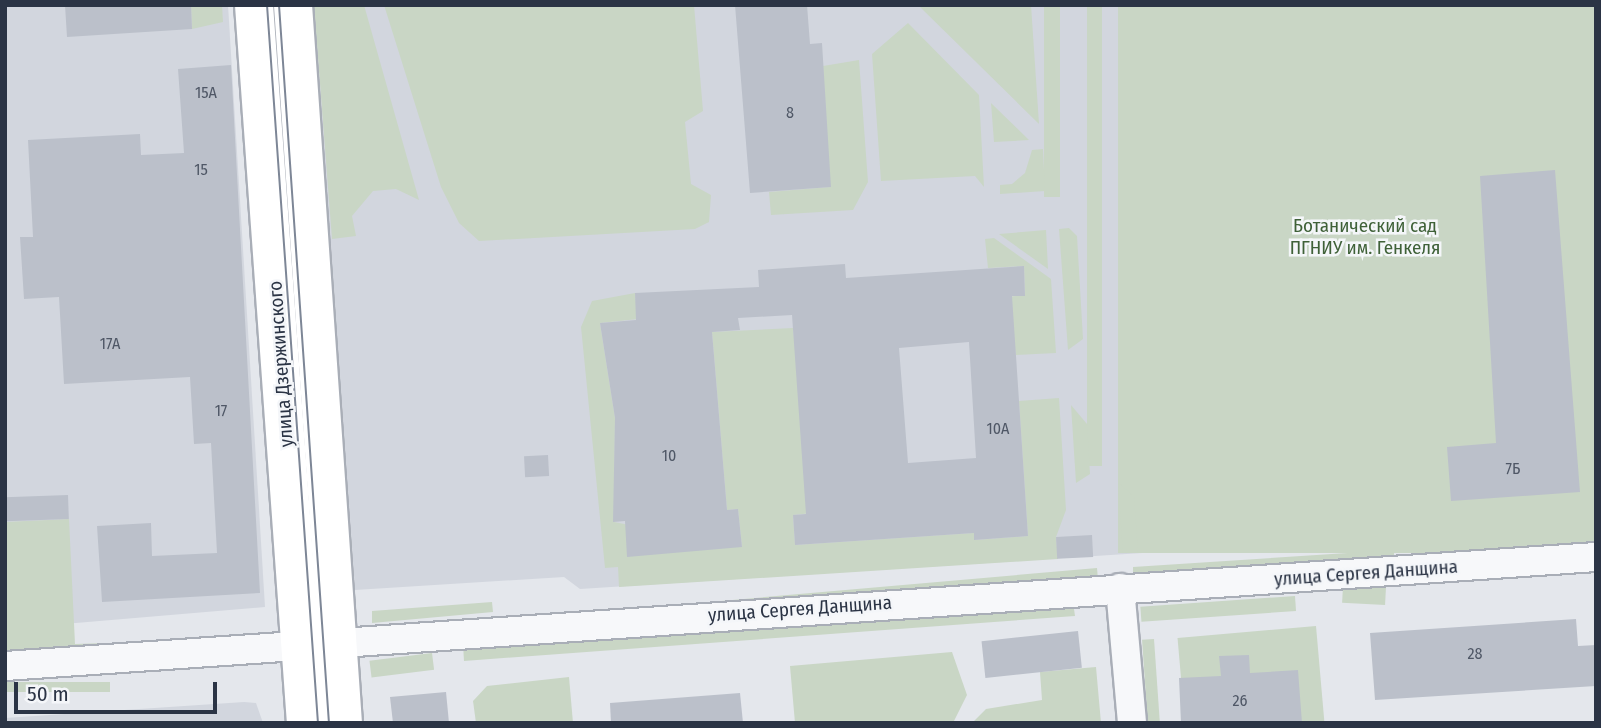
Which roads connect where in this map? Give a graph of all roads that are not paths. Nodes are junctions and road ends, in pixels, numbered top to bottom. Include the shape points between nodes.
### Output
1 (254, 5) edge
2 (293, 5) edge
3 (1596, 557) edge
4 (1120, 588) junction
5 (338, 644) junction
6 (300, 646) junction
7 (5, 666) edge
8 (306, 723) edge
9 (343, 723) edge
10 (1132, 723) edge

1 - 6 main road, улица Дзержинского
2 - 5 main road, улица Дзержинского
3 - 4 street, улица Сергея Данщина
4 - 5 street, улица Сергея Данщина
4 - 10 street
5 - 6 street, улица Сергея Данщина
5 - 9 main road, улица Дзержинского
6 - 7 street, улица Сергея Данщина
6 - 8 main road, улица Дзержинского

